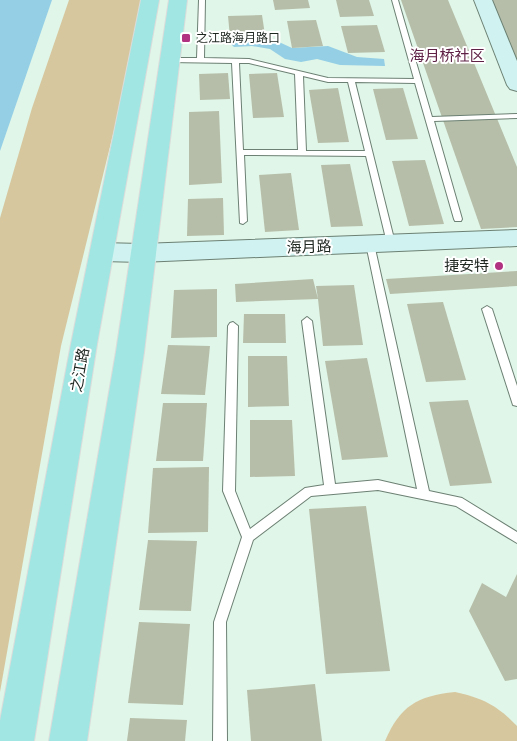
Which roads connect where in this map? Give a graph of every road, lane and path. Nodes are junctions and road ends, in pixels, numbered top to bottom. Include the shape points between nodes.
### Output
1 (150, 0) edge
2 (178, 0) edge
3 (202, 0) edge
4 (395, 0) edge
5 (482, 0) edge
6 (200, 59) junction
7 (169, 60) junction
8 (235, 60) junction
9 (299, 73) junction
10 (351, 80) junction
11 (418, 81) junction
12 (517, 85) edge
13 (517, 116) edge
14 (429, 119) junction
15 (240, 152) junction
16 (302, 153) junction
17 (369, 154) junction
18 (458, 219) dead end
19 (243, 221) dead end
20 (517, 238) edge
21 (381, 244) junction
22 (102, 252) junction
23 (142, 254) junction
24 (487, 309) dead end
25 (308, 321) dead end
26 (232, 326) dead end
27 (517, 402) edge
28 (330, 489) junction
29 (424, 495) junction
30 (248, 537) junction
31 (517, 538) edge
32 (15, 741) edge
33 (68, 741) edge
34 (220, 741) edge

1 - 22 main road, 之江路
2 - 7 main road
3 - 6 lane
4 - 11 lane
5 - 12 street
6 - 7 lane
6 - 8 lane
7 - 23 main road
8 - 9 lane
8 - 15 lane
9 - 10 lane via 328,80
9 - 16 lane
10 - 11 lane
10 - 17 lane
11 - 14 lane
13 - 14 lane
14 - 18 lane
15 - 16 lane
15 - 19 lane
16 - 17 lane
17 - 21 lane
20 - 21 street, 海月路
21 - 23 street, 海月路
21 - 29 lane
22 - 23 street, 海月路
22 - 32 main road, 之江路
23 - 33 main road via 130,352
24 - 27 lane
25 - 28 lane
26 - 30 lane via 229,491
28 - 29 lane via 378,485
28 - 30 lane via 309,491
29 - 31 lane via 458,502
30 - 34 lane via 220,622

